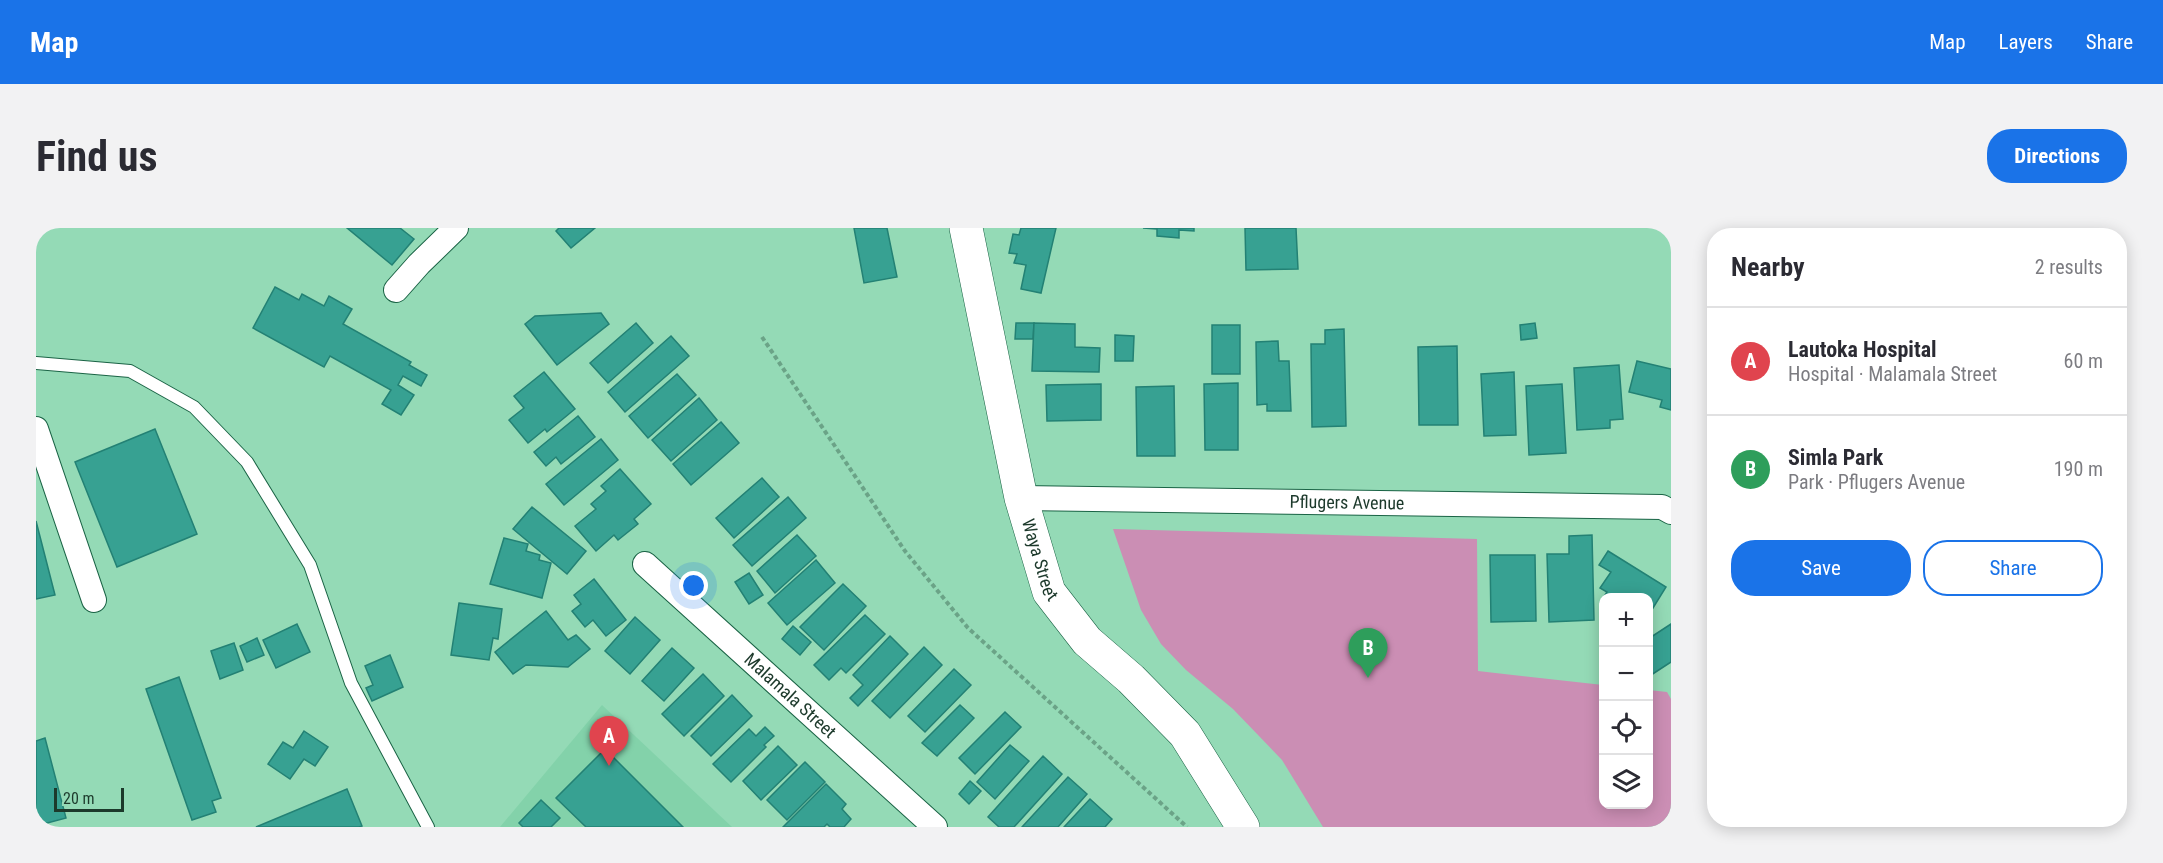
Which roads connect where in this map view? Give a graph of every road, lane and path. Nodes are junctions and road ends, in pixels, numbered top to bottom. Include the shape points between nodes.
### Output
1 (456, 228) edge
2 (966, 228) edge
3 (396, 290) dead end
4 (762, 337) dead end
5 (36, 363) edge
6 (36, 429) edge
7 (1022, 498) junction
8 (1671, 512) edge
9 (645, 564) dead end
10 (94, 600) dead end
11 (428, 827) edge
12 (935, 827) edge
13 (1187, 827) edge
14 (1243, 827) edge

1 - 3 street
2 - 7 main road, Waya Street
4 - 13 path via 905,551 968,628
5 - 11 lane via 130,370 194,407 247,462 310,565 351,683
6 - 10 street
7 - 8 street, Pflugers Avenue via 1662,507
7 - 14 main road, Waya Street via 1048,592 1086,641 1185,734
9 - 12 street, Malamala Street

